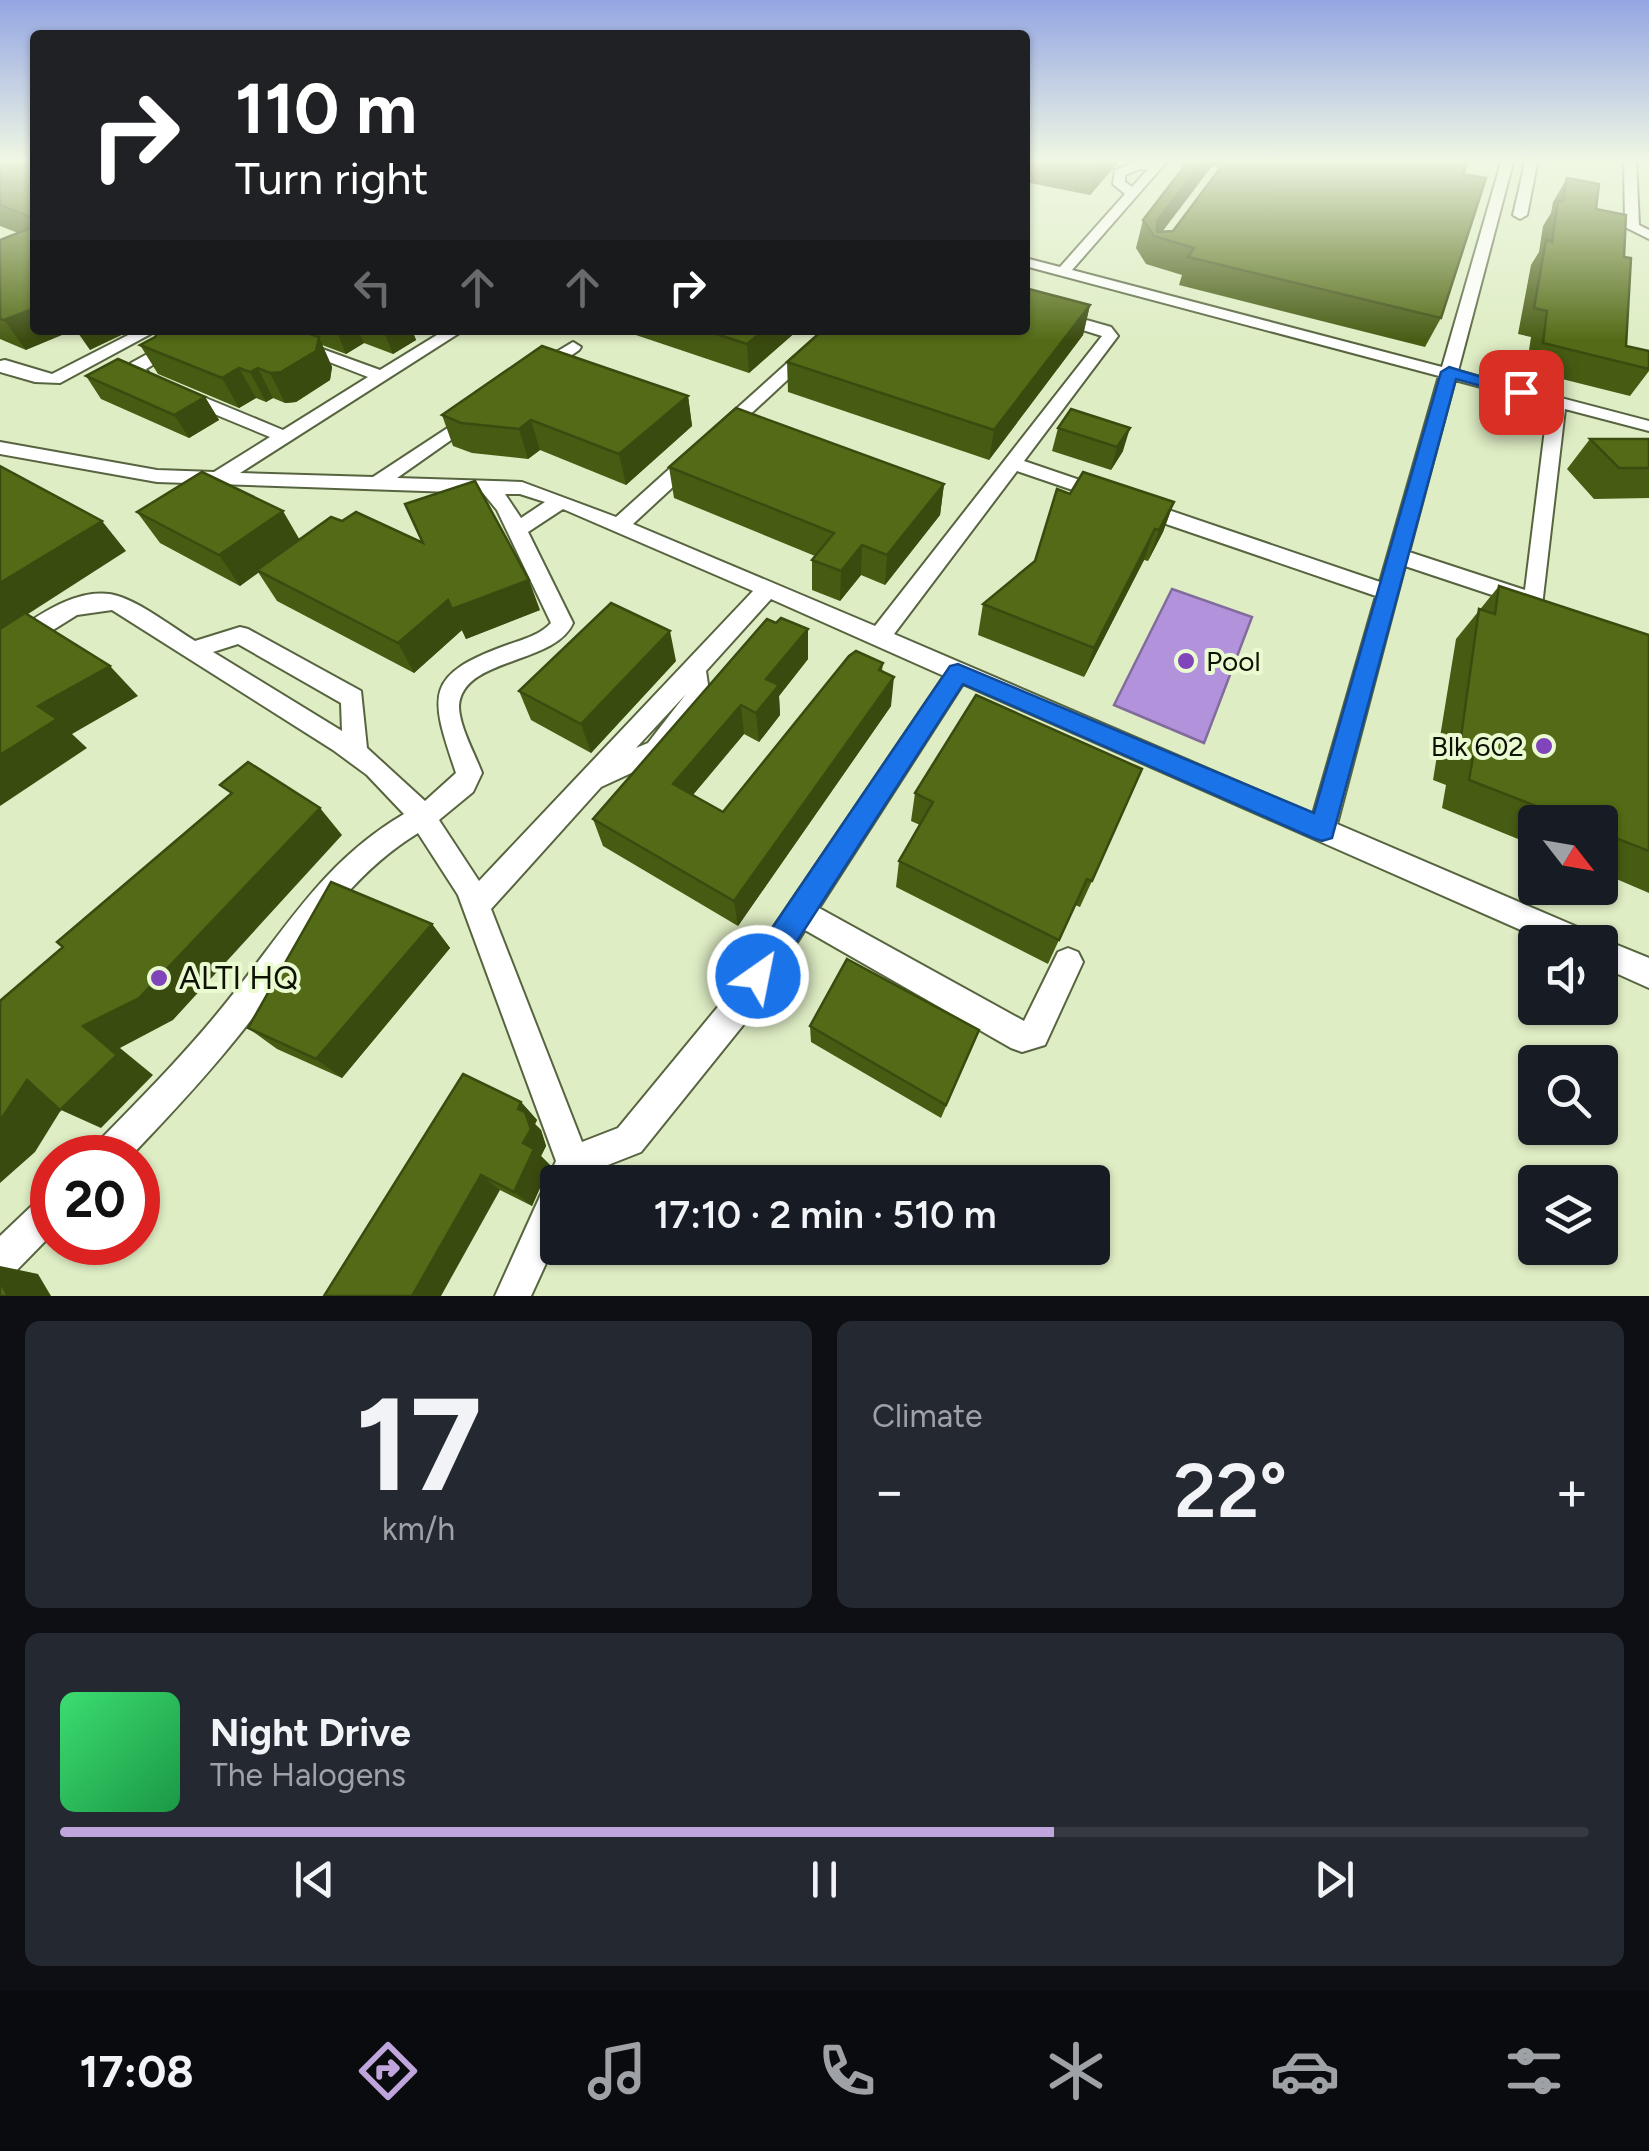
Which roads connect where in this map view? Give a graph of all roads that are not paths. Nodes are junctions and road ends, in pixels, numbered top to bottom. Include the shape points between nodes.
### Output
1 (1109, 219) edge
2 (1491, 219) edge
3 (1632, 219) edge
4 (1649, 235) edge
5 (1030, 263) edge
6 (1062, 272) junction
7 (1030, 309) edge
8 (140, 335) edge
9 (194, 335) edge
10 (269, 335) edge
11 (448, 335) edge
12 (828, 335) edge
13 (573, 346) dead end
14 (0, 367) edge
15 (1449, 372) junction
16 (381, 376) junction
17 (524, 381) edge
18 (1557, 402) junction
19 (491, 404) edge
20 (1649, 426) edge
21 (285, 437) junction
22 (0, 448) edge
23 (1011, 463) junction
24 (218, 478) junction
25 (376, 484) junction
26 (489, 487) junction
27 (562, 501) junction
28 (619, 525) junction
29 (516, 531) junction
30 (1398, 556) junction
31 (768, 589) junction
32 (1389, 592) junction
33 (880, 638) junction
34 (194, 650) junction
35 (0, 654) edge
36 (958, 672) junction
37 (354, 752) junction
38 (422, 814) junction
39 (1322, 829) junction
40 (475, 906) junction
41 (800, 912) junction
42 (1540, 925) edge
43 (1618, 960) edge
44 (1068, 962) dead end
45 (1649, 974) edge
46 (127, 1135) edge
47 (566, 1165) edge
48 (581, 1165) edge
49 (30, 1232) edge
50 (540, 1236) edge
51 (0, 1261) edge
52 (513, 1296) edge

1 - 6 lane
2 - 15 lane
3 - 4 lane via 1632,227
5 - 6 lane
6 - 15 lane via 1135,283
7 - 23 lane via 1110,333
8 - 14 lane via 54,379
9 - 21 lane via 137,367 143,378
10 - 16 lane
11 - 16 lane
12 - 28 lane
13 - 17 lane
15 - 18 lane
15 - 30 lane
16 - 21 lane
18 - 20 lane
18 - 30 lane via 1543,604
19 - 25 lane
21 - 24 lane
22 - 24 lane via 157,476
23 - 32 lane
23 - 33 lane
24 - 25 lane
25 - 26 lane
26 - 27 lane via 522,488
26 - 29 lane
27 - 28 lane
27 - 29 lane
28 - 31 lane
29 - 38 lane via 561,627 458,682 447,709 467,782
30 - 32 lane
31 - 33 lane
31 - 40 lane via 694,670 698,698 657,750 592,780
32 - 39 lane
33 - 36 lane
34 - 35 lane via 100,600 64,612
34 - 37 lane
34 - 37 lane via 240,636 353,698
36 - 39 lane
36 - 41 lane
37 - 38 lane
38 - 40 lane
38 - 46 lane via 360,858 202,1055
39 - 42 lane
40 - 47 lane
41 - 44 lane via 1022,1037 1034,1034
41 - 48 lane via 736,1008 629,1140
43 - 45 lane
49 - 51 lane
50 - 52 lane

